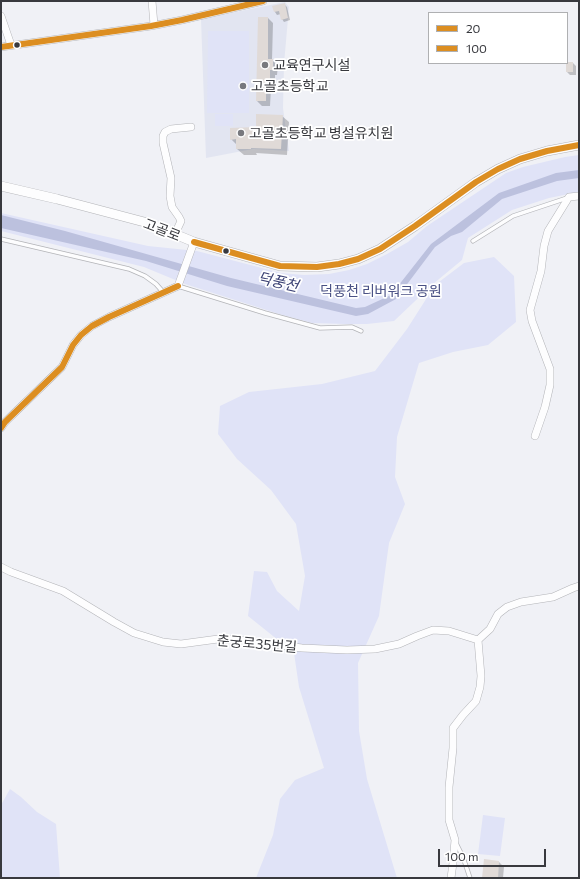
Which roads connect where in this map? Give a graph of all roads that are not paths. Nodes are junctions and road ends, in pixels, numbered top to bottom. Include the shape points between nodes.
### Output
1 (152, 1) edge
2 (263, 1) edge
3 (1, 16) edge
4 (154, 25) junction
5 (11, 45) junction
6 (1, 47) edge
7 (191, 127) dead end
8 (579, 145) edge
9 (1, 186) edge
10 (579, 196) edge
11 (568, 198) junction
12 (175, 234) junction
13 (1, 239) edge
14 (473, 241) dead end
15 (194, 242) junction
16 (178, 286) junction
17 (164, 292) junction
18 (361, 331) dead end
19 (1, 428) edge
20 (535, 436) dead end
21 (1, 567) edge
22 (579, 586) edge
23 (478, 640) junction
24 (455, 840) junction
25 (451, 878) edge
26 (470, 878) edge

1 - 4 street
2 - 4 street
3 - 5 street
4 - 5 street
5 - 6 street
7 - 12 street via 171,129 163,136 171,178 172,207 181,221
8 - 15 street, 고골로 via 547,151 498,169 380,248 358,259 339,264 317,267 280,266
9 - 12 street, 고골로 via 148,223
10 - 11 street
11 - 14 lane via 513,216
11 - 20 street via 548,231 541,271 530,310 550,369 550,386
12 - 15 street, 고골로
13 - 17 lane via 129,269 145,276
15 - 16 street
16 - 17 street
16 - 18 lane via 320,328 352,327
17 - 19 street via 109,317 80,335 62,367
21 - 23 street, 춘궁로35번길 via 63,591 134,633 163,642 181,644 218,639 302,648 375,649 399,644 433,630 449,631
22 - 23 street via 554,597 507,607 498,614 490,629
23 - 24 street via 480,687 476,701 453,728 449,820
24 - 25 street
24 - 26 lane

